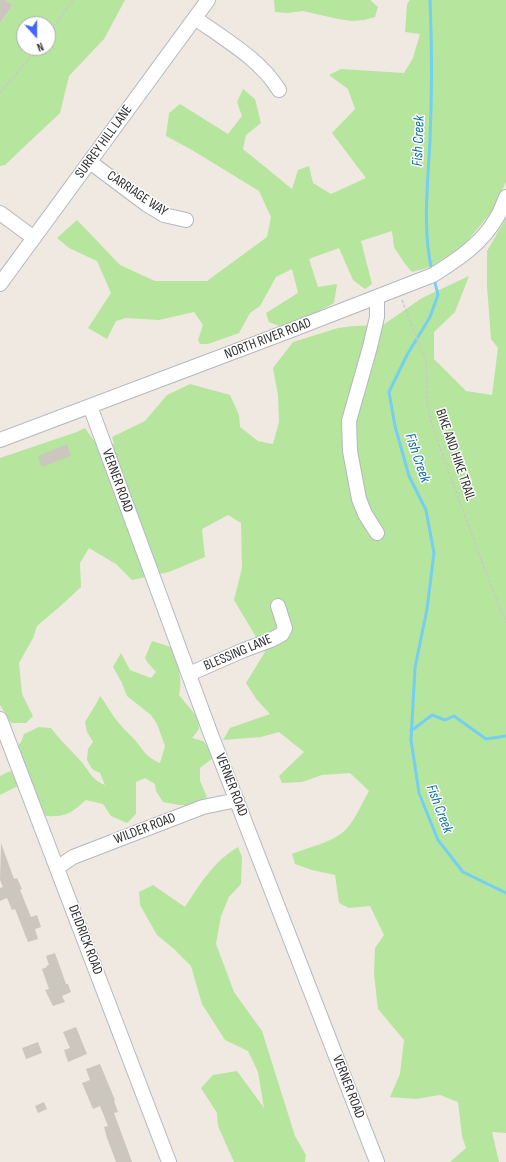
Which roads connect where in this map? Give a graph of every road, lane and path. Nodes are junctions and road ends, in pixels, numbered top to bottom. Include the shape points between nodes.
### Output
1 (72, 0) edge
2 (208, 0) edge
3 (195, 18) junction
4 (56, 23) edge
5 (31, 56) edge
6 (279, 90) dead end
7 (0, 93) edge
8 (90, 162) junction
9 (506, 197) edge
10 (0, 213) edge
11 (186, 220) dead end
12 (34, 238) junction
13 (0, 284) edge
14 (398, 290) junction
15 (377, 298) junction
16 (90, 406) junction
17 (0, 440) edge
18 (377, 532) dead end
19 (278, 606) dead end
20 (506, 623) edge
21 (189, 674) junction
22 (0, 719) edge
23 (237, 800) junction
24 (57, 868) junction
25 (169, 1162) edge
26 (377, 1162) edge

1 - 4 path
2 - 3 street, SURREY HILL LANE
3 - 6 street via 260,65
3 - 8 street, SURREY HILL LANE
5 - 7 path
8 - 11 street, CARRIAGE WAY via 164,215
8 - 12 street, SURREY HILL LANE
9 - 14 street, NORTH RIVER ROAD via 487,232 471,248 433,275
10 - 12 street
12 - 13 street, SURREY HILL LANE
14 - 15 street, NORTH RIVER ROAD
14 - 20 path, BIKE AND HIKE TRAIL via 424,354 427,370 427,403 432,426
15 - 16 street, NORTH RIVER ROAD
15 - 18 street via 377,318 348,421 350,451 359,499
16 - 17 street, NORTH RIVER ROAD
16 - 21 street, VERNER ROAD
19 - 21 street, BLESSING LANE via 285,628 282,634
21 - 23 street, VERNER ROAD
22 - 24 street, DEIDRICK ROAD
23 - 24 street, WILDER ROAD via 203,807 73,857
23 - 26 street, VERNER ROAD
24 - 25 street, DEIDRICK ROAD

